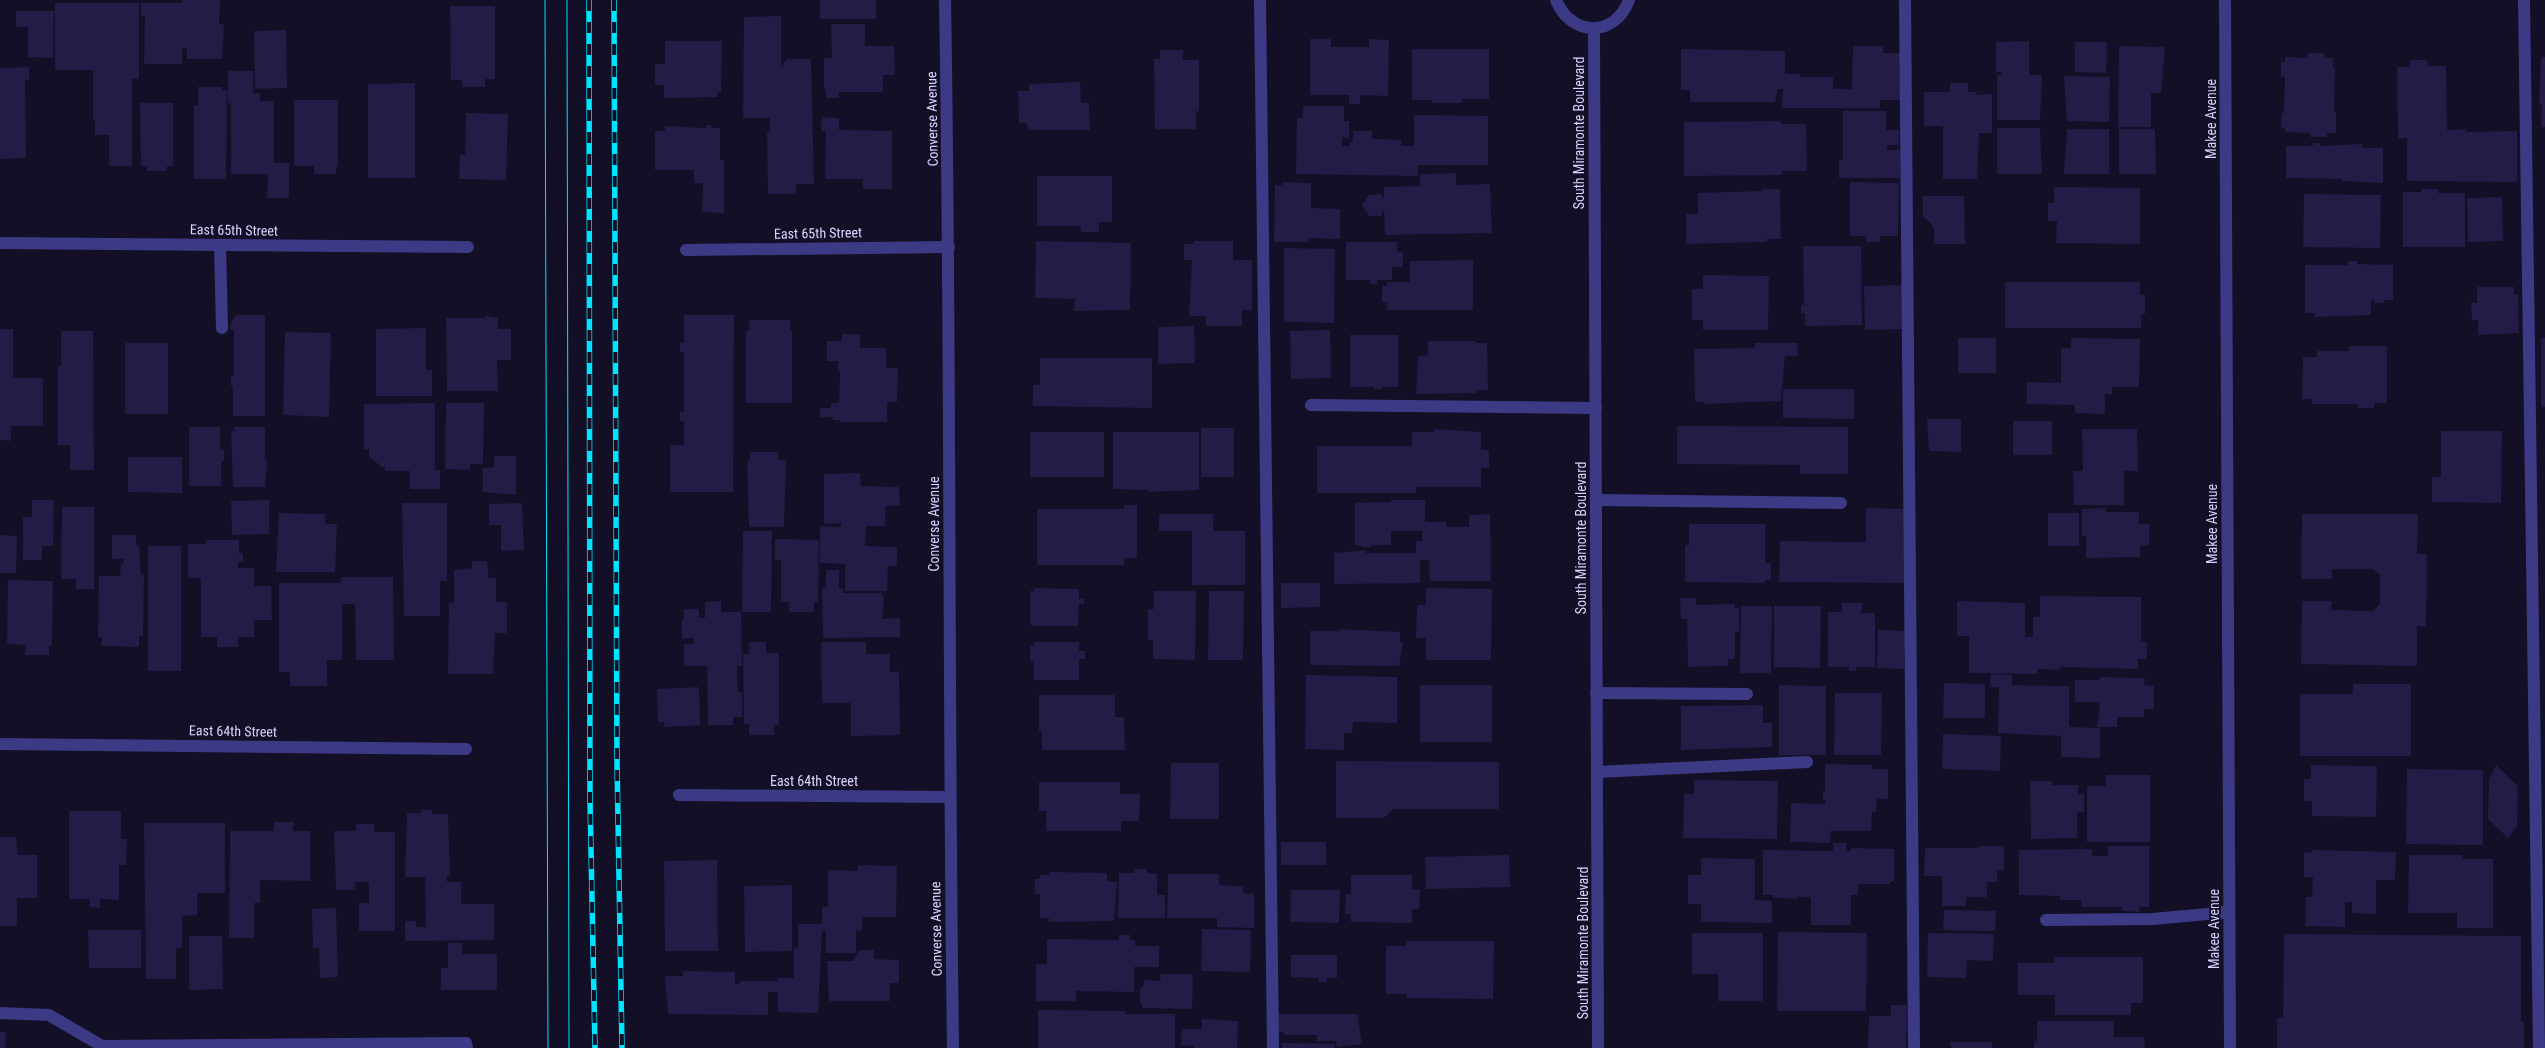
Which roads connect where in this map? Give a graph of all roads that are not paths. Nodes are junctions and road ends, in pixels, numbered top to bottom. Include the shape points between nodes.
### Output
1 (945, 0) edge
2 (1260, 0) edge
3 (1556, 0) edge
4 (1629, 0) edge
5 (1905, 0) edge
6 (2226, 0) edge
7 (2524, 0) edge
8 (1594, 28) junction
9 (0, 243) edge
10 (220, 245) junction
11 (468, 247) dead end
12 (949, 247) junction
13 (686, 250) dead end
14 (222, 328) dead end
15 (1311, 405) dead end
16 (1596, 408) junction
17 (1596, 500) junction
18 (1841, 503) dead end
19 (2539, 610) edge
20 (1596, 693) junction
21 (1747, 694) dead end
22 (0, 744) edge
23 (466, 749) dead end
24 (1807, 762) dead end
25 (1597, 772) junction
26 (679, 795) dead end
27 (949, 797) junction
28 (2229, 912) junction
29 (2046, 920) dead end
30 (2541, 985) edge
31 (0, 1013) edge
32 (102, 1047) edge
33 (466, 1048) edge
34 (953, 1048) edge
35 (1273, 1048) edge
36 (1598, 1048) edge
37 (1914, 1048) edge
38 (2230, 1048) edge
39 (2539, 1048) edge

1 - 12 street, Converse Avenue
2 - 35 street
3 - 8 street via 1570,21 1581,27
4 - 8 street via 1616,21
5 - 37 street
6 - 28 street, Makee Avenue
7 - 19 street
8 - 16 street, South Miramonte Boulevard
9 - 10 street, East 65th Street
10 - 11 street, East 65th Street
10 - 14 street
12 - 13 street, East 65th Street
12 - 27 street, Converse Avenue
15 - 16 street
16 - 17 street, South Miramonte Boulevard
17 - 18 street
17 - 20 street, South Miramonte Boulevard
19 - 30 street
20 - 21 street
20 - 25 street, South Miramonte Boulevard
22 - 23 street, East 64th Street
24 - 25 street
25 - 36 street, South Miramonte Boulevard
26 - 27 street, East 64th Street
27 - 34 street, Converse Avenue
28 - 29 street via 2153,919
28 - 38 street, Makee Avenue
30 - 39 street
31 - 32 street via 49,1015
32 - 33 street via 466,1043

